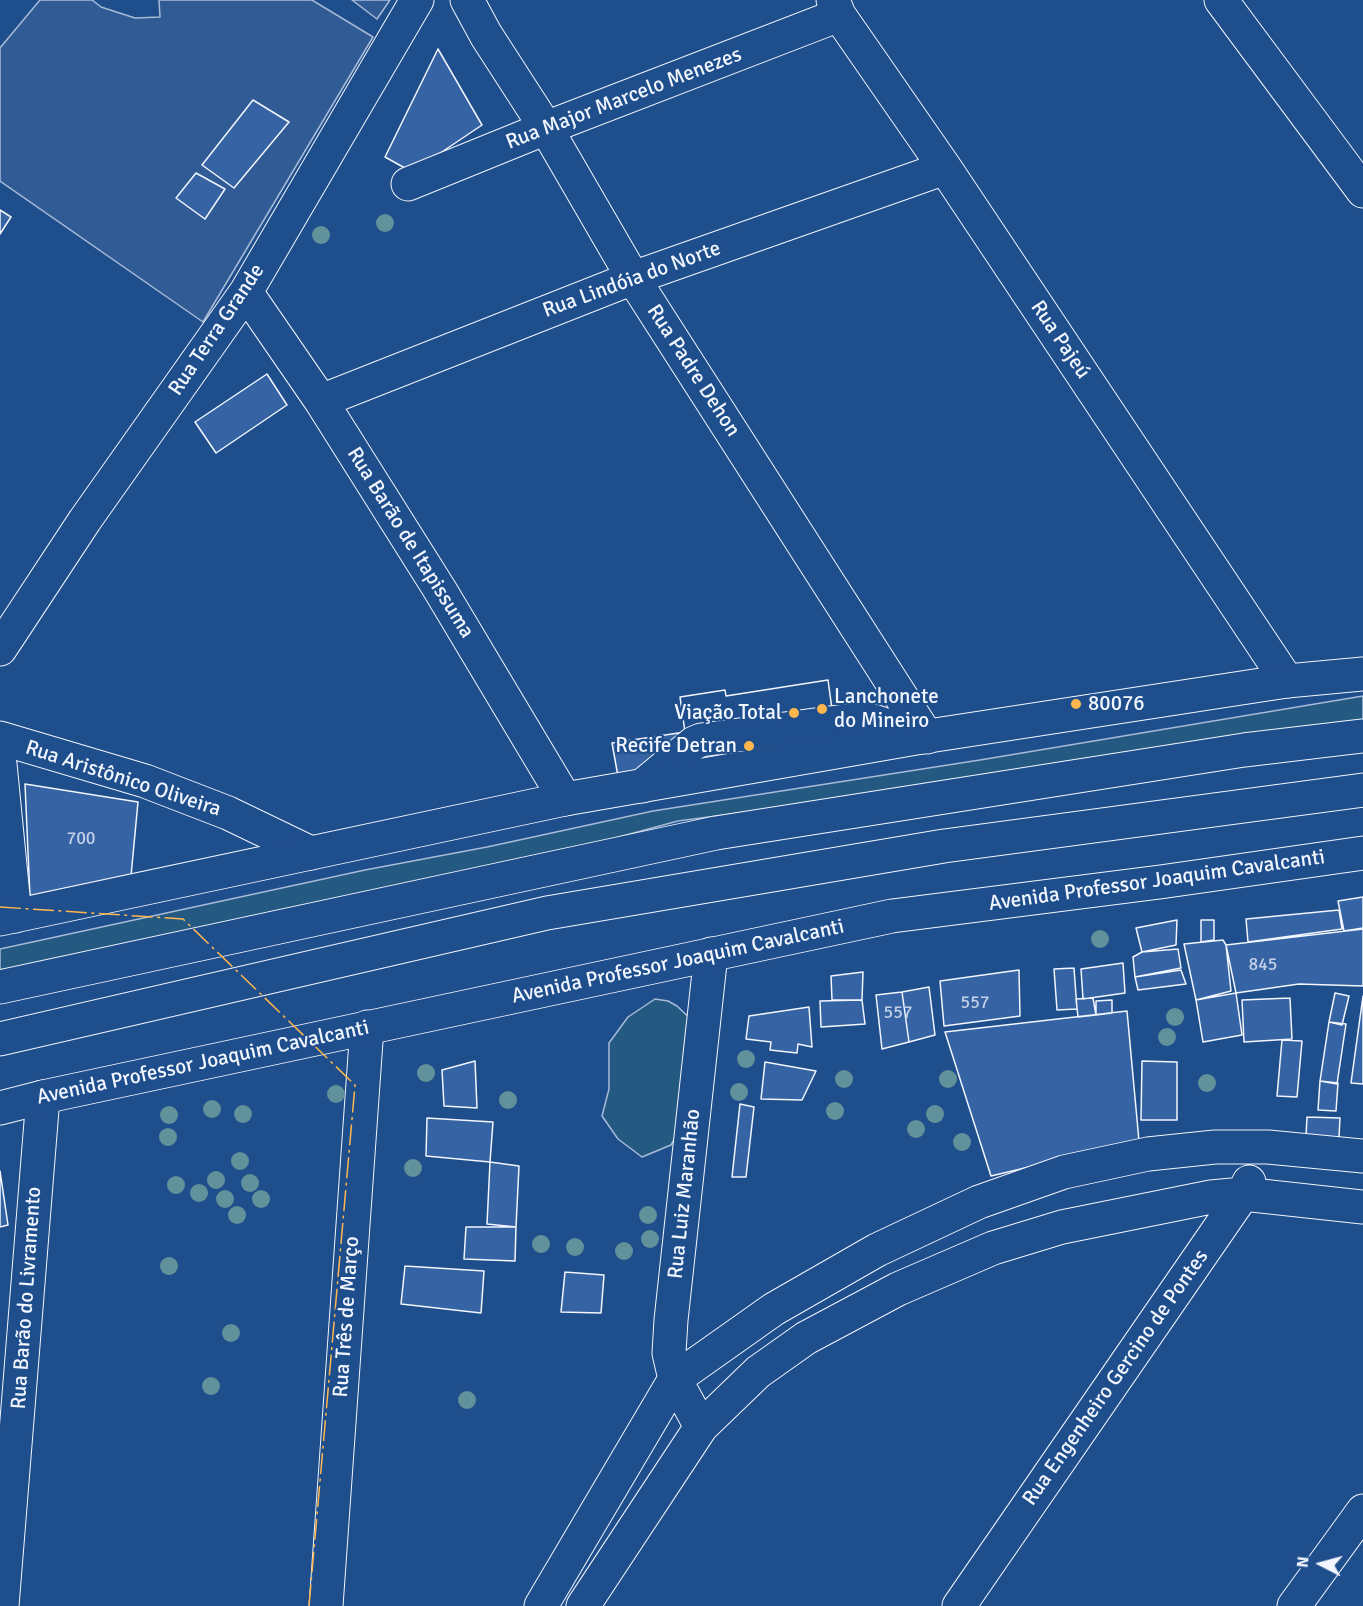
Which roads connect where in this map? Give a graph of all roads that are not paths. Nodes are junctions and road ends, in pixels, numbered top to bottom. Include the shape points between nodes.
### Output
1 (417, 0) edge
2 (467, 0) edge
3 (1221, 0) edge
4 (836, 7) edge
5 (546, 128) junction
6 (945, 168) junction
7 (408, 184) dead end
8 (1363, 191) edge
9 (633, 278) junction
10 (246, 292) junction
11 (321, 401) junction
12 (0, 649) edge
13 (1363, 674) edge
14 (1287, 681) junction
15 (1363, 736) edge
16 (924, 737) junction
17 (0, 738) edge
18 (0, 764) edge
19 (1363, 790) edge
20 (565, 799) junction
21 (2, 801) edge
22 (311, 853) junction
23 (1363, 853) edge
24 (8, 917) edge
25 (711, 954) junction
26 (0, 987) edge
27 (368, 1028) junction
28 (0, 1039) edge
29 (43, 1097) junction
30 (0, 1108) edge
31 (1268, 1147) junction
32 (1363, 1156) edge
33 (1243, 1194) junction
34 (1363, 1207) edge
35 (675, 1379) junction
36 (700, 1427) junction
37 (1363, 1511) edge
38 (2, 1606) edge
39 (326, 1606) edge
40 (541, 1606) edge
41 (583, 1606) edge
42 (959, 1606) edge
43 (1294, 1606) edge

1 - 10 main road, Rua Terra Grande
2 - 5 main road, Rua Padre Dehon
3 - 8 main road
4 - 5 main road, Rua Major Marcelo Menezes
4 - 6 main road, Rua Pajeú
5 - 7 main road, Rua Major Marcelo Menezes
5 - 9 main road, Rua Padre Dehon
6 - 9 main road, Rua Lindóia do Norte
6 - 14 main road, Rua Pajeú
9 - 11 main road, Rua Lindóia do Norte
9 - 16 main road, Rua Padre Dehon
10 - 11 main road, Rua Barão de Itapissuma
10 - 12 main road, Rua Terra Grande via 92,510
11 - 20 main road, Rua Barão de Itapissuma
13 - 14 main road
14 - 16 main road
15 - 26 main road via 1244,750 716,833
16 - 20 main road
17 - 22 main road, Rua Aristônico Oliveira via 145,782 228,813
18 - 21 main road
19 - 28 main road via 944,846 547,913
20 - 22 main road
21 - 24 main road
22 - 24 main road
23 - 25 main road, Avenida Professor Joaquim Cavalcanti via 892,916
25 - 27 main road, Avenida Professor Joaquim Cavalcanti
25 - 35 main road, Rua Luiz Maranhão via 670,1320 669,1353
27 - 29 main road, Avenida Professor Joaquim Cavalcanti
27 - 39 main road, Rua Três de Março
29 - 30 main road, Avenida Professor Joaquim Cavalcanti
29 - 38 main road, Rua Barão do Livramento
31 - 32 main road
31 - 33 main road, Rua Engenheiro Gercino de Pontes
31 - 35 main road via 1149,1154 1064,1172 979,1202 877,1250 774,1308
33 - 34 main road
33 - 36 main road via 1062,1227 982,1253 898,1289 806,1338 758,1372
33 - 42 main road, Rua Engenheiro Gercino de Pontes
35 - 36 main road, Rua Luiz Maranhão
35 - 40 main road
36 - 41 main road
37 - 43 main road

